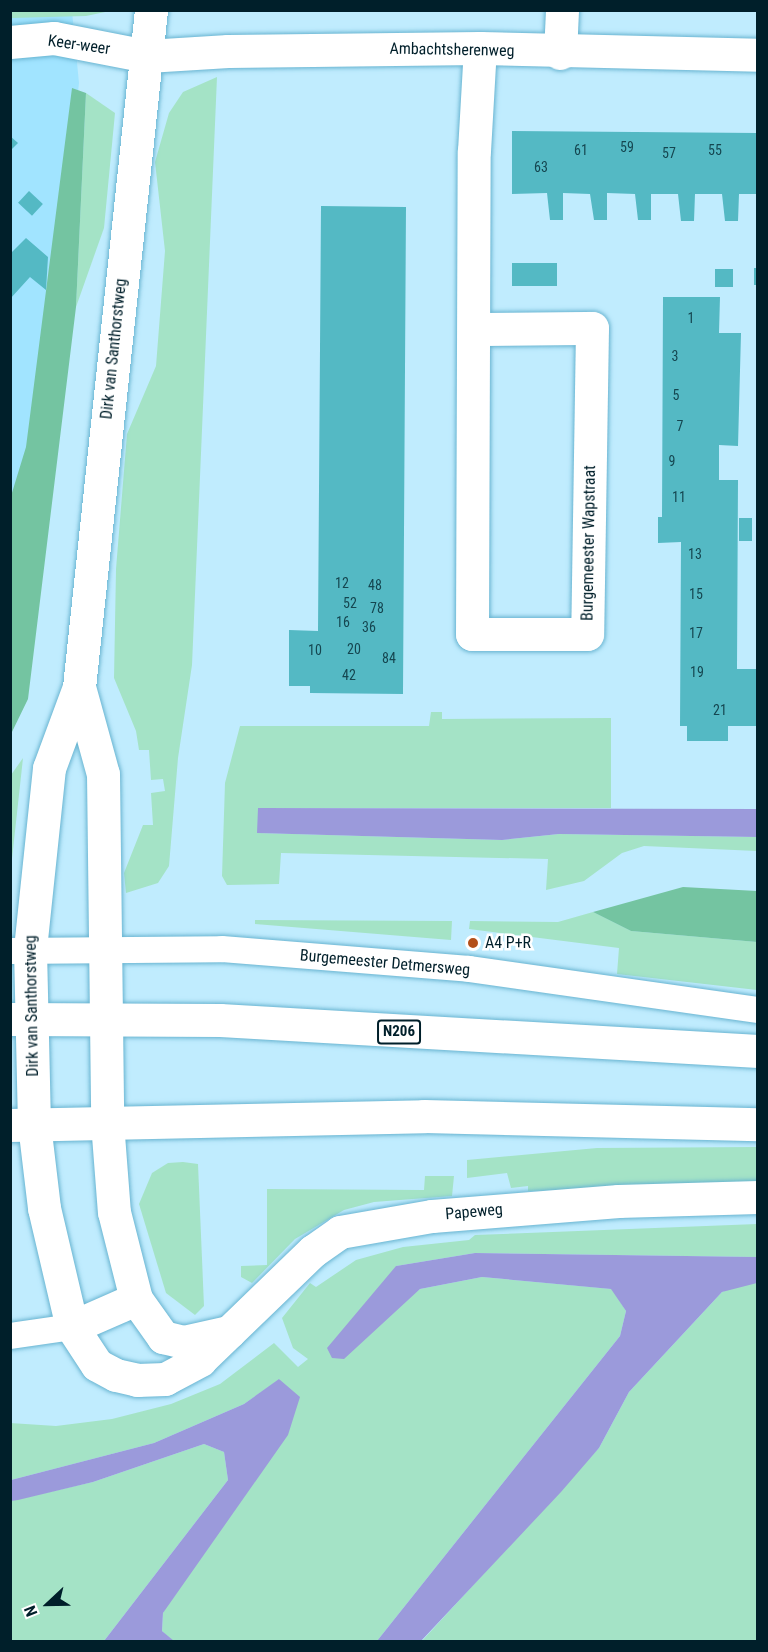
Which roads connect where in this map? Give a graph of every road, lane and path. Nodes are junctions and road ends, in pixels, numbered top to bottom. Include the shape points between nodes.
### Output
1 (151, 10) edge
2 (562, 10) edge
3 (10, 42) edge
4 (480, 48) junction
5 (560, 53) junction
6 (758, 55) edge
7 (147, 56) junction
8 (475, 329) junction
9 (79, 687) junction
10 (106, 949) junction
11 (20, 950) edge
12 (758, 1010) edge
13 (21, 1018) edge
14 (106, 1018) junction
15 (758, 1051) edge
16 (107, 1122) junction
17 (758, 1124) edge
18 (22, 1125) edge
19 (758, 1197) edge
20 (136, 1299) junction
21 (72, 1327) junction
22 (231, 1331) junction
23 (10, 1336) edge

1 - 7 street, Dirk van Santhorstweg
2 - 5 street
3 - 7 street, Keer-weer via 54,38
4 - 5 street, Ambachtsherenweg
4 - 7 street, Ambachtsherenweg via 228,51
4 - 8 street, Burgemeester Wapstraat via 474,151
5 - 6 street, Ambachtsherenweg
7 - 9 street, Dirk van Santhorstweg
8 - 8 street, Burgemeester Wapstraat via 472,634 587,634 592,328
9 - 10 street, Dirk van Santhorstweg via 103,774
9 - 11 street, Dirk van Santhorstweg via 49,768
10 - 11 lane, Burgemeester Detmersweg
10 - 12 lane, Burgemeester Detmersweg via 222,949 469,969
10 - 14 street, Dirk van Santhorstweg
11 - 13 street, Dirk van Santhorstweg
13 - 14 street, N206
13 - 18 street, Dirk van Santhorstweg
14 - 15 street, N206 via 220,1020
14 - 16 street, Dirk van Santhorstweg
16 - 17 street via 424,1116
16 - 18 street
16 - 20 street, Dirk van Santhorstweg via 114,1212
18 - 21 street, Dirk van Santhorstweg
19 - 22 street, Papeweg via 618,1201 363,1225 340,1232 313,1251
20 - 21 street
20 - 22 street via 164,1337 183,1342
21 - 22 street, Papeweg via 98,1365 137,1380 165,1379 184,1372
21 - 23 lane

